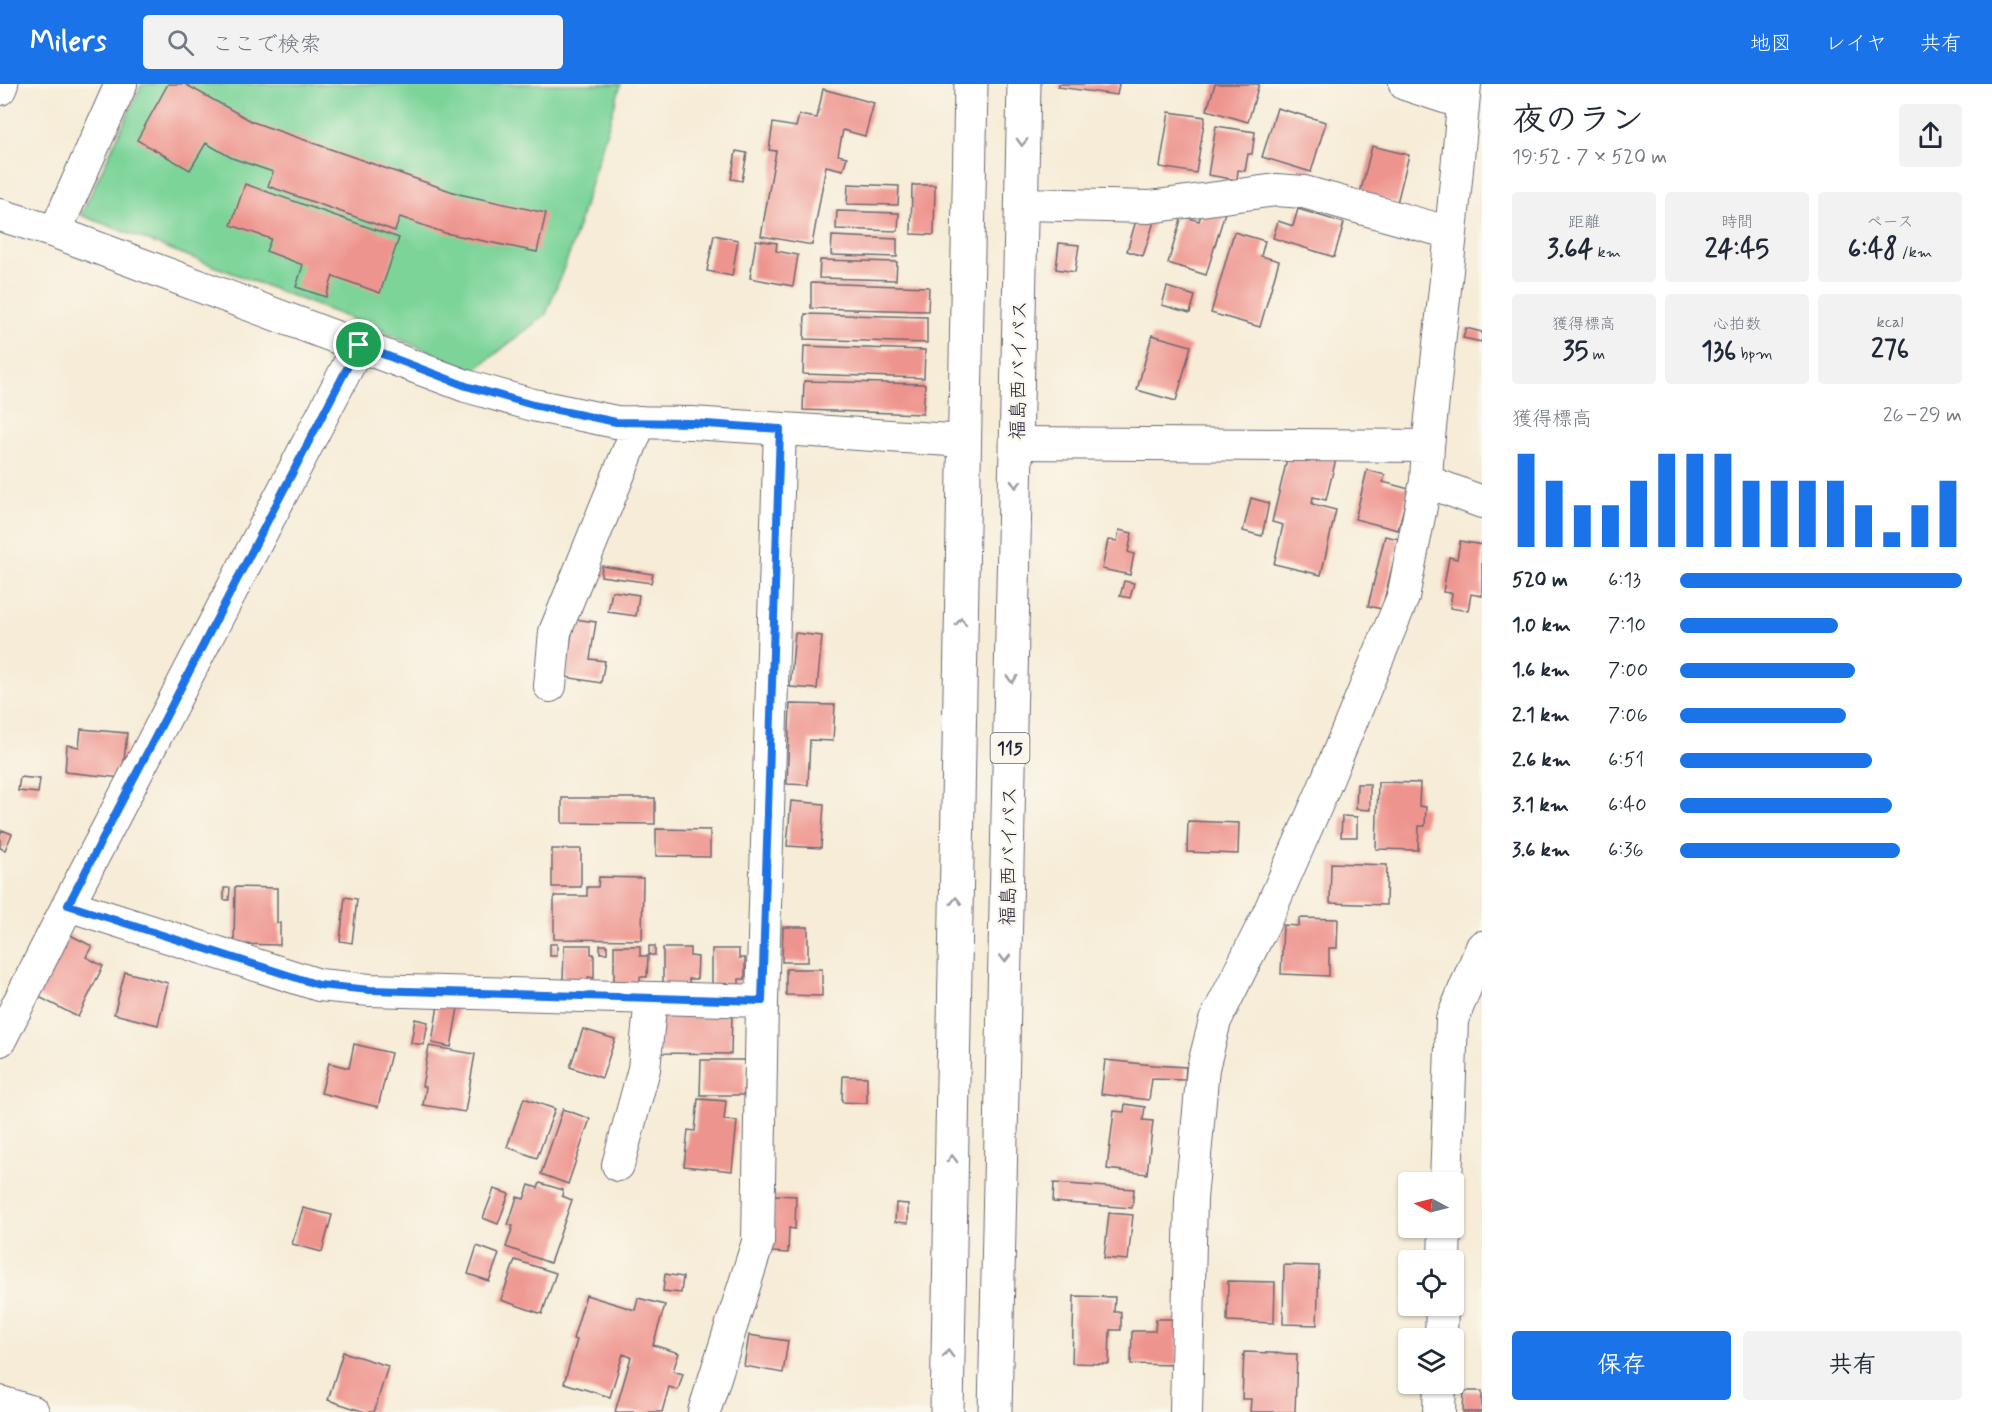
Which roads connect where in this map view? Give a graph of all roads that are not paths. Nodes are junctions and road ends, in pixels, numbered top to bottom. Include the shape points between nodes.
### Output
1 (2, 84) edge
2 (121, 84) edge
3 (971, 84) edge
4 (1024, 84) edge
5 (1405, 84) edge
6 (0, 89) edge
7 (1468, 109) edge
8 (1021, 204) junction
9 (0, 215) edge
10 (55, 232) junction
11 (1451, 233) junction
12 (359, 345) junction
13 (640, 422) junction
14 (780, 429) junction
15 (965, 441) junction
16 (1017, 443) junction
17 (1428, 446) junction
18 (1426, 481) junction
19 (1482, 502) edge
20 (550, 686) dead end
21 (68, 905) junction
22 (1482, 947) edge
23 (651, 998) junction
24 (762, 1001) junction
25 (0, 1040) edge
26 (618, 1165) dead end
27 (1446, 1172) edge
28 (1440, 1394) edge
29 (0, 1402) edge
30 (33, 1412) edge
31 (704, 1412) edge
32 (947, 1412) edge
33 (995, 1412) edge
34 (1186, 1412) edge
35 (1439, 1412) edge

1 - 6 street
2 - 10 street
3 - 15 highway
4 -> 8 highway, 福島西バイパス / 115
5 - 7 street
7 - 11 street
8 - 11 street via 1149,207 1276,190 1304,192
8 - 16 highway, 福島西バイパス / 115
9 - 10 street
10 - 12 street
11 - 17 street
12 - 13 street via 466,386 616,422
12 - 21 street
13 - 14 street
13 - 20 street via 555,632
14 - 15 street
14 - 24 street
32 -> 15 highway
16 - 17 street
16 -> 33 highway, 福島西バイパス / 115
17 - 18 street
18 - 19 street
18 - 34 street via 1403,597 1323,790 1215,1021 1203,1068 1191,1199
21 - 23 street via 319,985 370,990
21 - 25 street
22 - 27 street via 1452,1020
23 - 24 street
23 - 26 street via 644,1069
24 - 31 street via 758,1242
28 - 35 street
29 - 30 street

